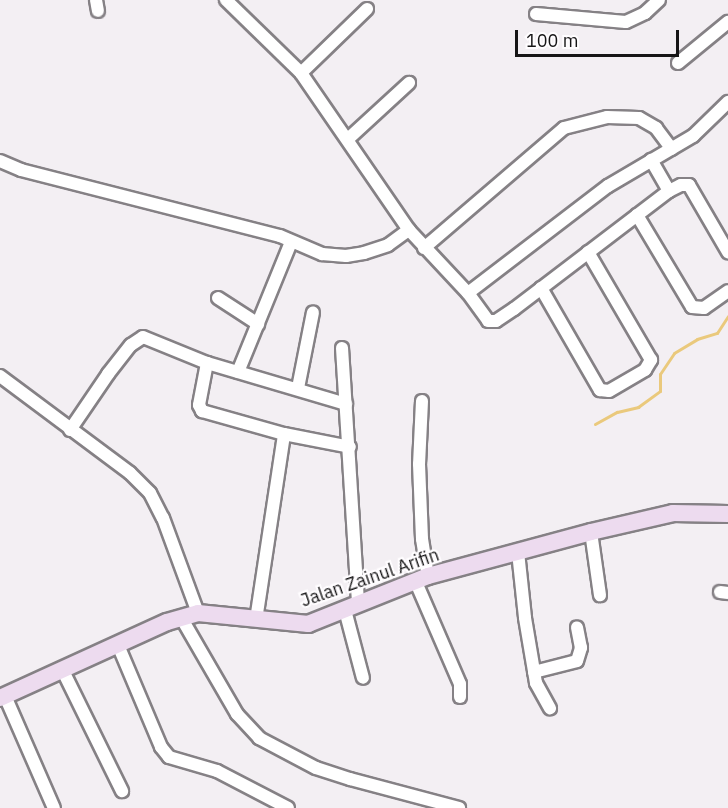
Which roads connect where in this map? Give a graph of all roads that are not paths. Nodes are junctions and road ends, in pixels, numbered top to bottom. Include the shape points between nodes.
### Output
1 (227, 0) edge
2 (659, 0) edge
3 (367, 9) dead end
4 (536, 14) dead end
5 (728, 22) edge
6 (678, 63) dead end
7 (301, 73) junction
8 (409, 83) dead end
9 (728, 102) edge
10 (348, 139) junction
11 (672, 148) junction
12 (651, 160) junction
13 (0, 161) edge
14 (669, 191) junction
15 (637, 215) junction
16 (409, 230) junction
17 (291, 242) junction
18 (424, 248) junction
19 (588, 252) junction
20 (728, 252) edge
21 (541, 288) junction
22 (728, 291) edge
23 (468, 293) junction
24 (218, 298) dead end
25 (313, 312) dead end
26 (258, 324) junction
27 (342, 348) dead end
28 (207, 363) junction
29 (238, 372) junction
30 (0, 376) edge
31 (298, 388) junction
32 (422, 401) dead end
33 (346, 404) junction
34 (70, 430) junction
35 (284, 434) junction
36 (350, 447) junction
37 (728, 514) edge
38 (591, 532) junction
39 (518, 552) junction
40 (422, 578) junction
41 (600, 595) dead end
42 (352, 607) junction
43 (198, 613) junction
44 (182, 619) junction
45 (256, 620) junction
46 (577, 627) dead end
47 (117, 645) junction
48 (63, 671) junction
49 (534, 672) junction
50 (363, 678) dead end
51 (3, 697) edge
52 (460, 697) dead end
53 (550, 708) dead end
54 (122, 791) dead end
55 (440, 806) edge
56 (54, 808) edge
57 (287, 808) edge
58 (459, 808) edge

1 - 7 street
2 - 4 street via 645,13 626,22
3 - 7 street
5 - 6 street
7 - 10 street
8 - 10 street
9 - 11 street via 693,136
10 - 16 street
11 - 12 street
11 - 18 street via 656,128 639,118 607,117 564,128
12 - 14 street
12 - 23 street via 608,186
13 - 17 street via 21,170
14 - 15 street
14 - 20 street via 681,184 689,185
15 - 19 street
15 - 22 street via 692,307 704,308
16 - 17 street via 388,245 346,256 322,254
16 - 18 street
17 - 26 street
18 - 23 street
19 - 21 street
19 - 21 street via 651,360 645,370 609,391 600,390
21 - 23 street via 492,322
24 - 26 street
25 - 31 street
26 - 29 street
27 - 33 street
28 - 29 street
28 - 34 street via 142,337 108,374
28 - 35 street via 199,405 202,411
29 - 31 street
30 - 34 street
31 - 33 street
32 - 40 street
33 - 36 street
34 - 43 street via 130,473 150,494 164,518
35 - 36 street
35 - 45 street
36 - 42 street
37 - 38 street, Jalan Zainul Arifin via 673,513
38 - 39 street, Jalan Zainul Arifin
38 - 41 street
39 - 40 street, Jalan Zainul Arifin
39 - 49 street
40 - 42 street, Jalan Zainul Arifin
40 - 52 street via 460,684
42 - 45 street, Jalan Zainul Arifin via 308,624
42 - 50 street
43 - 44 street, Jalan Zainul Arifin
43 - 45 street, Jalan Zainul Arifin
44 - 47 street, Jalan Zainul Arifin
44 - 55 street via 237,714 259,738 316,768
46 - 49 street via 581,652 577,661
47 - 48 street, Jalan Zainul Arifin
47 - 57 street via 161,747 169,757 217,771
48 - 51 street, Jalan Zainul Arifin
48 - 54 street
49 - 53 street via 538,690
51 - 56 street
55 - 58 street

